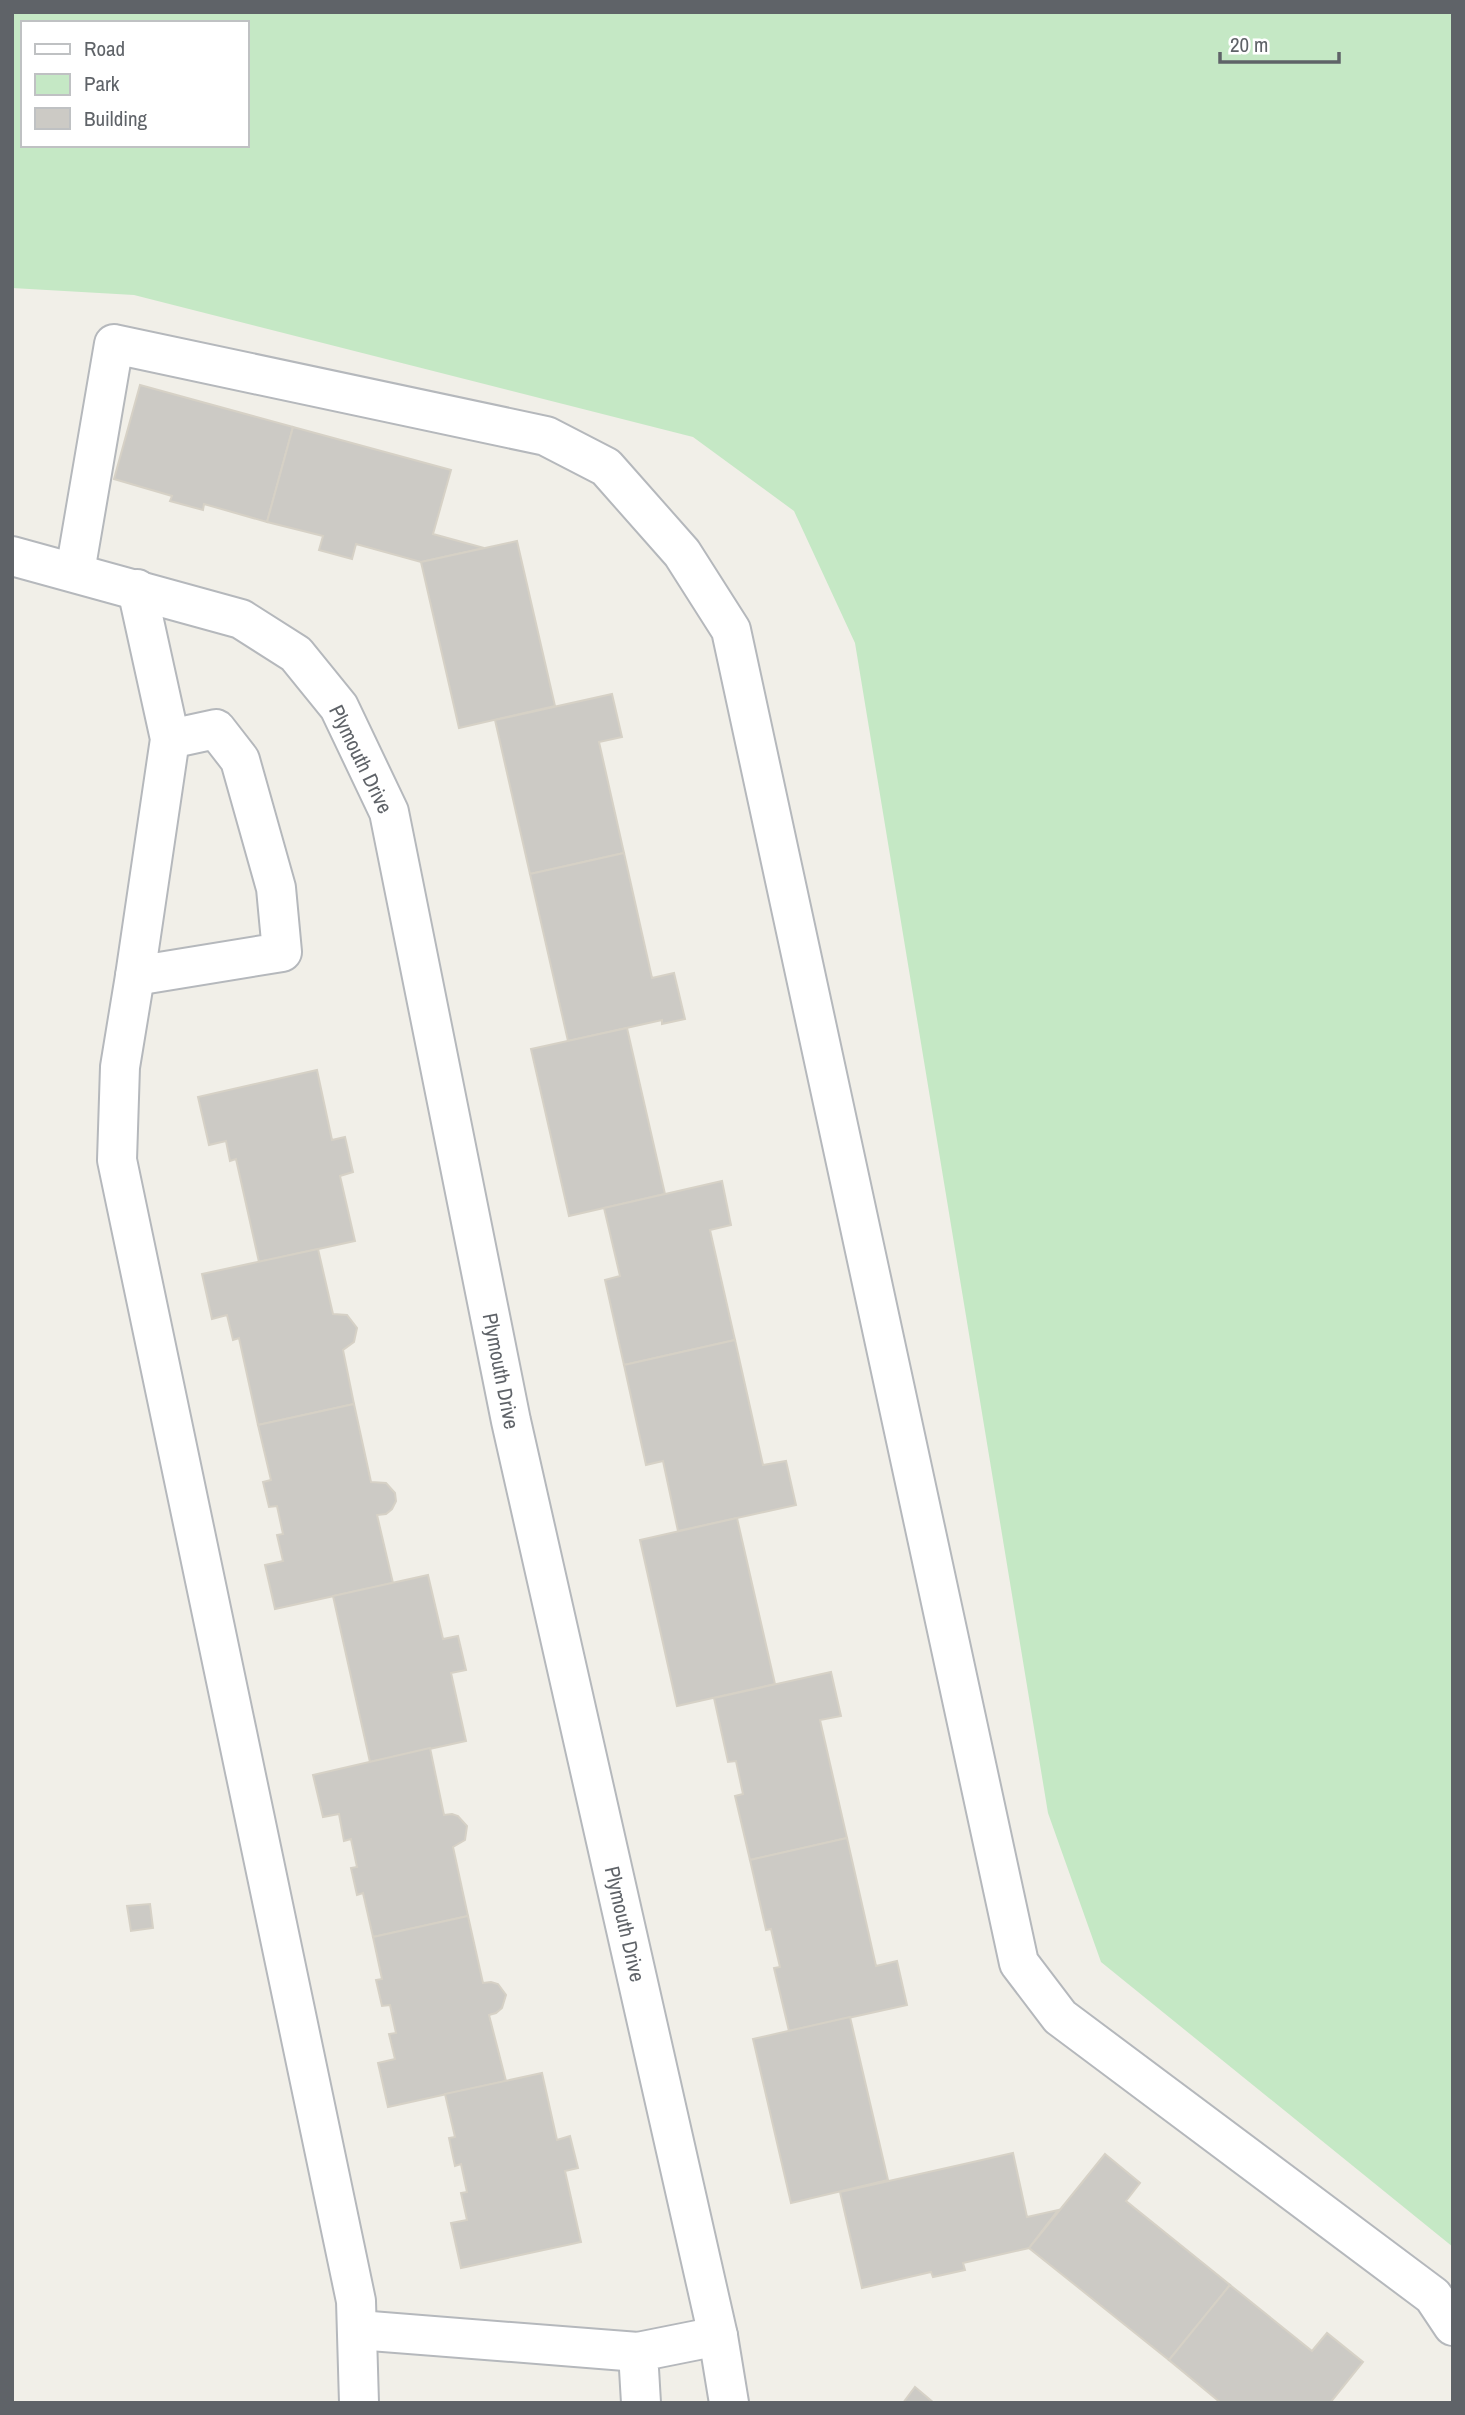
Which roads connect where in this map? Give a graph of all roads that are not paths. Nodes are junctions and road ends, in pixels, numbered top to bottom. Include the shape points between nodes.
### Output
1 (12, 556) edge
2 (75, 572) junction
3 (137, 589) junction
4 (170, 739) junction
5 (135, 976) junction
6 (1453, 2326) edge
7 (358, 2330) junction
8 (718, 2336) junction
9 (638, 2352) junction
10 (359, 2403) edge
11 (641, 2403) edge
12 (729, 2403) edge

1 - 2 street, Plymouth Drive
2 - 3 street, Plymouth Drive
2 - 6 street via 114,344 547,436 607,467 682,553 731,630 1019,1963 1060,2017 1433,2296
3 - 4 street
3 - 8 street, Plymouth Drive via 241,619 296,654 340,707 389,811 511,1421
4 - 5 street
4 - 5 street via 216,729 240,760 276,888 282,952
5 - 7 street via 120,1067 117,1160 353,2288
7 - 9 street
7 - 10 street
8 - 9 street
8 - 12 street, Plymouth Drive
9 - 11 street

